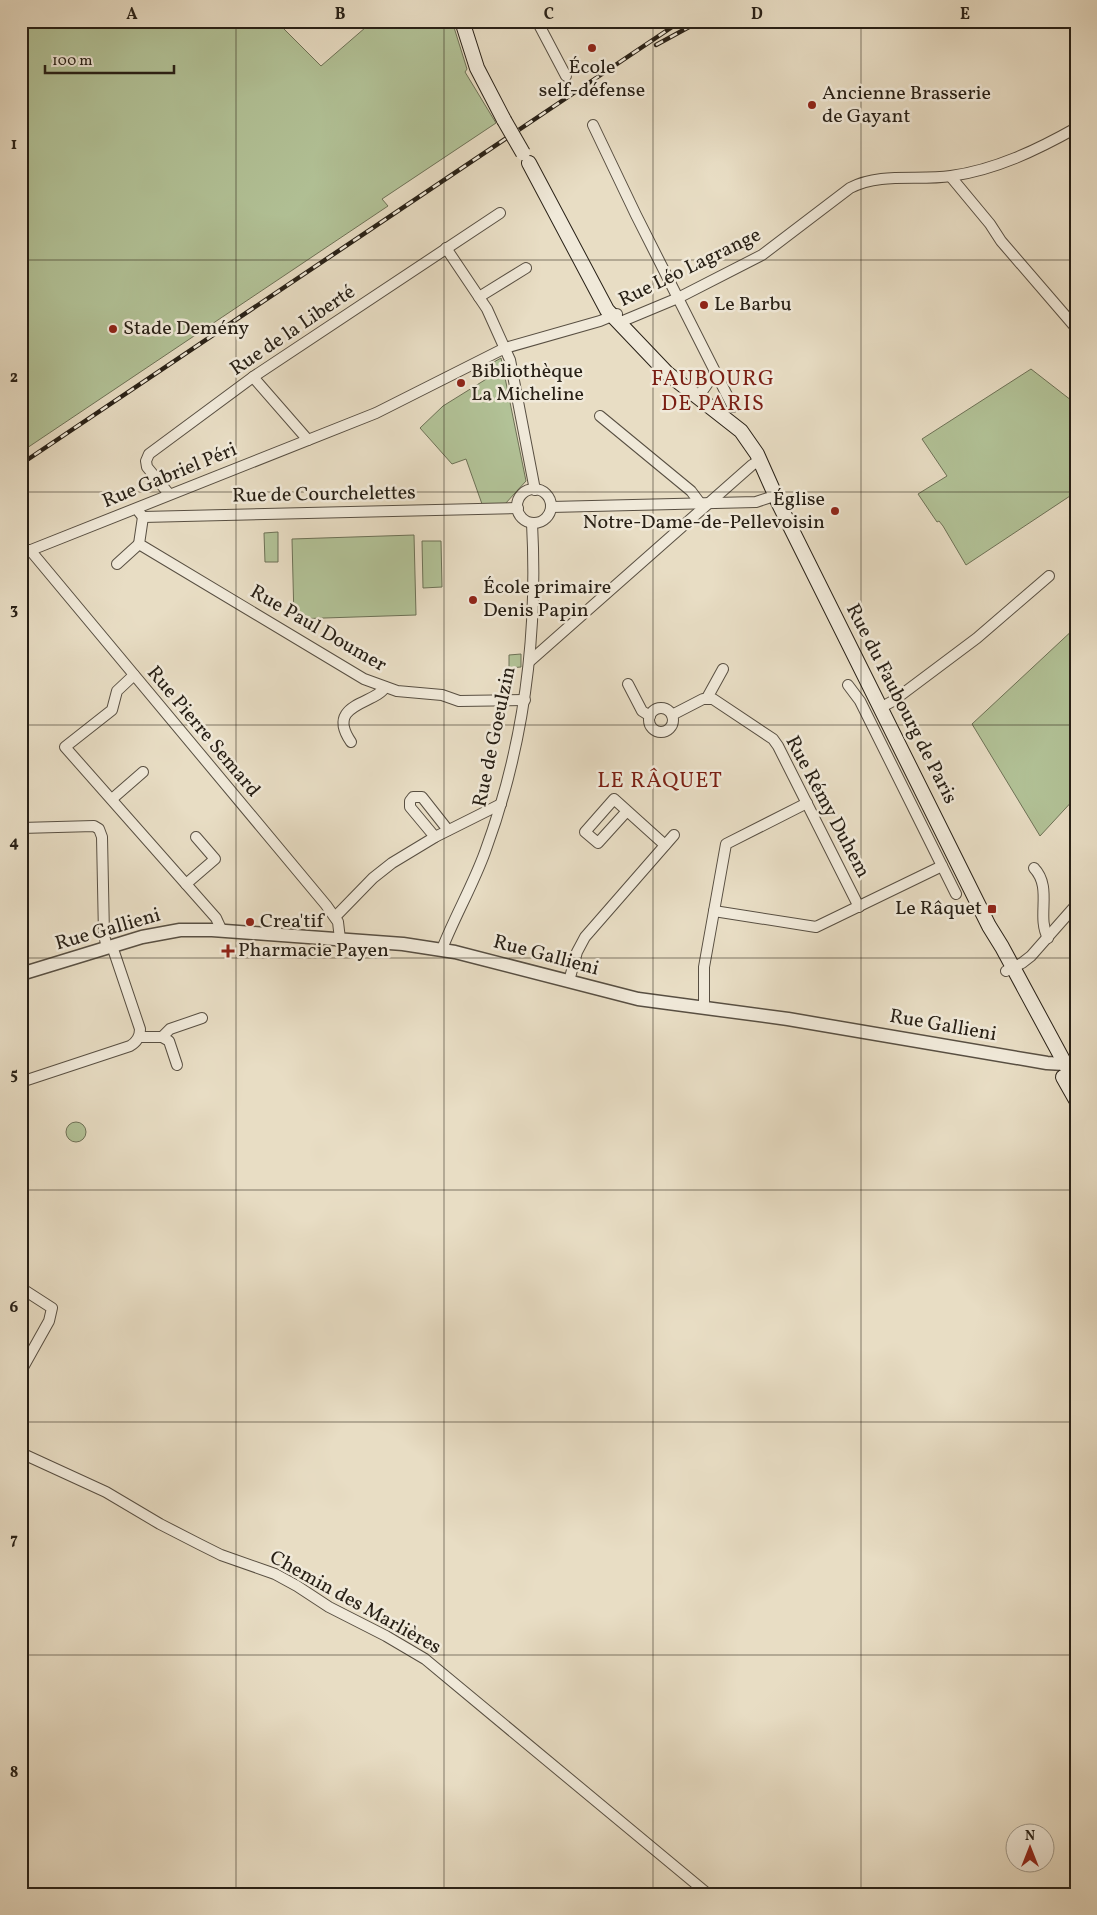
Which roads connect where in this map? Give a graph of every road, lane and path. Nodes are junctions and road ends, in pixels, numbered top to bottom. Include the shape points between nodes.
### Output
1 (462, 21) edge
2 (537, 21) edge
3 (566, 76) dead end
4 (593, 125) dead end
5 (1076, 128) edge
6 (951, 177) junction
7 (500, 213) dead end
8 (446, 248) junction
9 (526, 268) dead end
10 (479, 297) junction
11 (678, 298) junction
12 (618, 318) junction
13 (1076, 328) edge
14 (505, 348) junction
15 (715, 373) junction
16 (254, 378) junction
17 (698, 398) junction
18 (733, 407) dead end
19 (600, 416) dead end
20 (308, 440) junction
21 (760, 460) junction
22 (535, 490) junction
23 (169, 494) junction
24 (772, 496) junction
25 (705, 503) junction
26 (551, 507) junction
27 (135, 508) junction
28 (518, 508) junction
29 (143, 517) junction
30 (532, 523) junction
31 (140, 544) junction
32 (26, 552) edge
33 (117, 564) dead end
34 (1049, 576) dead end
35 (530, 661) junction
36 (723, 669) dead end
37 (134, 676) junction
38 (628, 684) dead end
39 (848, 685) dead end
40 (385, 687) junction
41 (707, 698) junction
42 (524, 700) junction
43 (880, 708) junction
44 (672, 714) junction
45 (650, 716) junction
46 (351, 742) dead end
47 (144, 772) dead end
48 (112, 799) junction
49 (807, 803) junction
50 (500, 804) junction
51 (627, 811) dead end
52 (21, 828) edge
53 (448, 830) junction
54 (674, 835) dead end
55 (196, 837) dead end
56 (435, 837) junction
57 (665, 845) junction
58 (942, 866) junction
59 (1034, 868) dead end
60 (186, 884) junction
61 (956, 894) dead end
62 (1076, 905) edge
63 (859, 907) junction
64 (714, 911) junction
65 (335, 917) junction
66 (222, 931) junction
67 (1048, 938) junction
68 (340, 939) junction
69 (110, 947) junction
70 (442, 949) junction
71 (1010, 969) junction
72 (21, 974) edge
73 (569, 981) junction
74 (704, 1008) junction
75 (202, 1018) dead end
76 (139, 1037) junction
77 (162, 1037) junction
78 (1063, 1063) edge
79 (177, 1064) dead end
80 (21, 1082) edge
81 (1076, 1084) edge
82 (1076, 1100) edge
83 (21, 1288) edge
84 (21, 1371) edge
85 (21, 1454) edge
86 (708, 1894) edge

1 - 12 main road, Rue du Faubourg de Paris, bridge via 476,68
2 - 3 street
4 - 11 street
5 - 6 street, Rue Léo Lagrange via 1007,161
6 - 11 street, Rue Léo Lagrange via 879,179 861,183 850,188 771,250
6 - 13 street
7 - 8 street, Rue de la Liberté
8 - 10 street
8 - 16 street, Rue de la Liberté
9 - 10 street
10 - 14 street
11 - 12 street, Rue Léo Lagrange
11 - 15 street
12 - 14 street, Rue Léo Lagrange
12 - 17 main road, Rue du Faubourg de Paris via 661,368
14 - 20 street, Rue Gabriel Péri via 385,409
14 - 22 street
15 - 17 street
15 - 18 street
16 - 20 street
16 - 23 street, Rue de la Liberté via 147,456 147,467
17 - 21 main road, Rue du Faubourg de Paris via 737,427
19 - 25 street
20 - 23 street, Rue Gabriel Péri
21 - 24 main road, Rue du Faubourg de Paris
21 - 25 street
22 - 26 street via 547,495
22 - 28 street via 522,495
23 - 27 street, Rue Gabriel Péri
24 - 25 street via 758,501
24 - 43 main road, Rue du Faubourg de Paris
25 - 26 street
25 - 35 street
26 - 30 street via 545,519
27 - 29 street
27 - 32 street, Rue Gabriel Péri
28 - 29 street, Rue de Courchelettes
28 - 30 street via 522,518
29 - 31 street
30 - 35 street, Rue de Goeulzin via 534,590
31 - 33 street
31 - 40 street, Rue Paul Doumer via 356,676
32 - 37 street, Rue Pierre Semard
34 - 43 street via 977,638
35 - 42 street, Rue de Goeulzin
36 - 41 street
37 - 48 street via 118,691 112,710 65,747
37 - 65 street, Rue Pierre Semard
38 - 45 street via 642,711
39 - 58 street, Rue du Faubourg de Paris via 860,700
40 - 42 street, Rue Paul Doumer via 464,701
40 - 46 street via 347,715 345,729
41 - 44 street
41 - 49 street, Rue Rémy Duhem via 716,700 773,739
42 - 50 street, Rue de Goeulzin via 511,768
43 - 71 main road, Rue du Faubourg de Paris
44 - 45 street via 661,708
44 - 45 street via 672,726 662,733 651,728
47 - 48 street
48 - 60 street
49 - 63 street, Rue Rémy Duhem
49 - 64 street via 727,842
50 - 53 street
50 - 70 street, Rue de Goeulzin via 479,867
51 - 57 street
52 - 69 street via 94,826 99,830 102,837 104,935
53 - 56 street
53 - 56 street via 422,797 413,797 410,807
54 - 57 street
55 - 60 street via 215,859
56 - 65 street via 379,872
57 - 73 street via 585,937
58 - 61 street, Rue du Faubourg de Paris
58 - 63 street
59 - 67 street via 1043,884 1044,929
60 - 66 street via 216,918
62 - 67 street
63 - 64 street via 814,928
64 - 74 street via 704,967
65 - 68 street, Rue Pierre Semard
66 - 68 street, Rue Gallieni
66 - 69 street, Rue Gallieni via 170,931
67 - 71 street via 1029,958
68 - 70 street, Rue Gallieni
69 - 72 street, Rue Gallieni
69 - 76 street via 140,1029
70 - 73 street, Rue Gallieni
71 - 78 main road, Rue du Faubourg de Paris
73 - 74 street, Rue Gallieni via 638,999
74 - 78 street, Rue Gallieni
75 - 77 street via 170,1029
76 - 77 street
76 - 80 street via 130,1046
77 - 79 street via 169,1040
78 - 81 main road, Rue du Faubourg de Paris
78 - 82 main road
83 - 84 street via 52,1308 49,1321
85 - 86 street, Chemin des Marlières via 106,1492 221,1555 275,1574 417,1654

